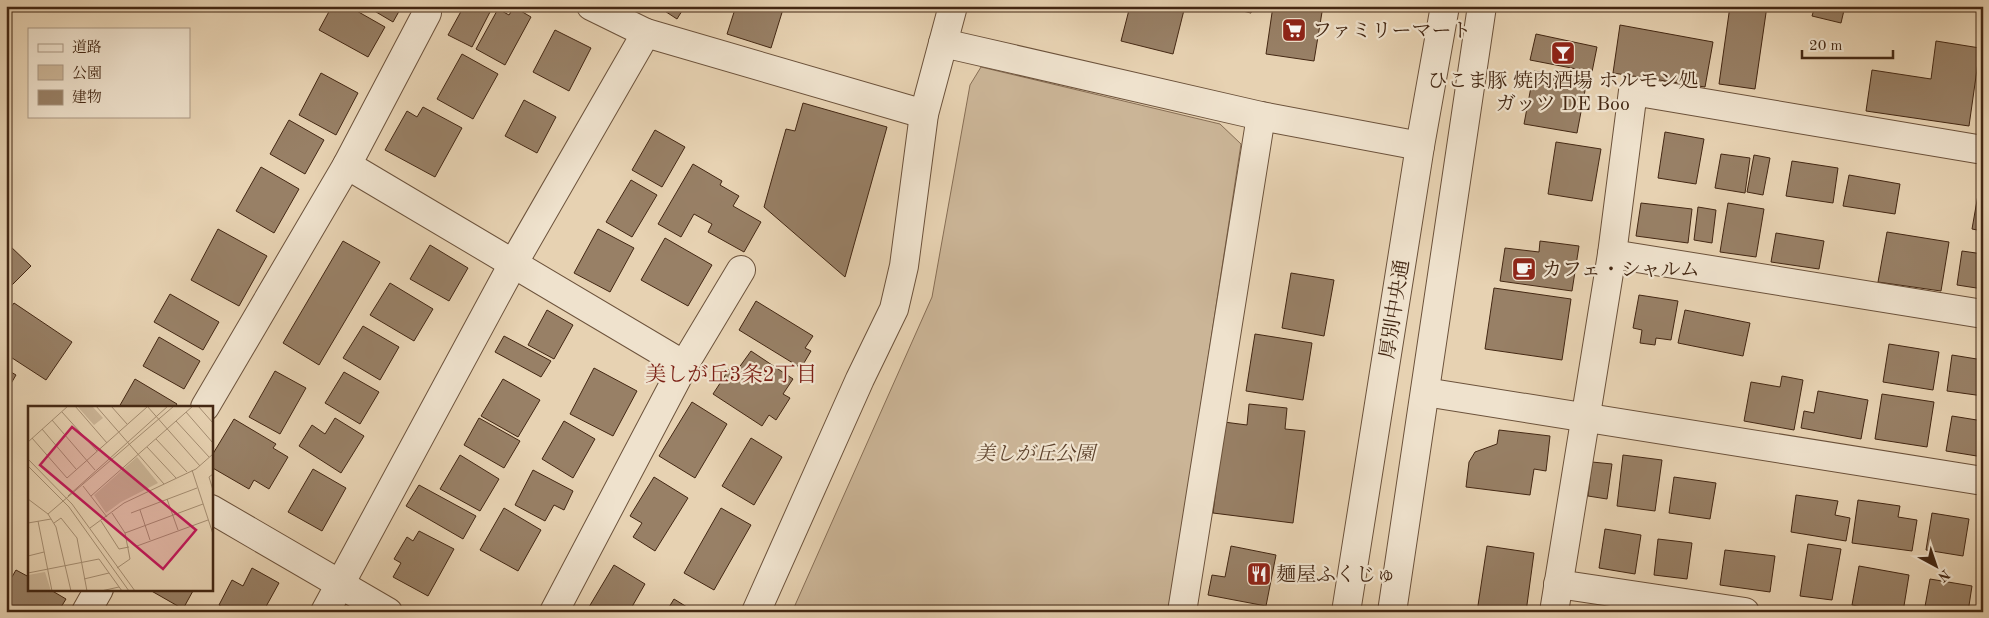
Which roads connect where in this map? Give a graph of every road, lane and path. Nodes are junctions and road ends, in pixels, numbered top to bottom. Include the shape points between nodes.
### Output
1 (591, 6) edge
2 (953, 6) edge
3 (1445, 6) edge
4 (1482, 6) edge
5 (427, 14) dead end
6 (646, 33) junction
7 (943, 43) junction
8 (924, 114) junction
9 (1261, 116) junction
10 (1420, 146) junction
11 (1983, 150) edge
12 (347, 165) junction
13 (1612, 254) junction
14 (513, 264) junction
15 (741, 270) dead end
16 (1983, 314) edge
17 (684, 366) junction
18 (1425, 392) junction
19 (206, 406) edge
20 (1584, 418) junction
21 (1983, 481) edge
22 (212, 509) edge
23 (1558, 584) junction
24 (341, 585) junction
25 (98, 590) edge
26 (86, 612) edge
27 (325, 612) edge
28 (388, 612) edge
29 (554, 612) edge
30 (756, 612) edge
31 (1182, 612) edge
32 (1346, 612) edge
33 (1392, 612) edge
34 (1554, 612) edge
35 (1745, 612) edge

1 - 6 street
2 - 7 street
3 - 10 street, 厚別中央通
4 - 18 street
5 - 12 street
6 - 8 street
6 - 14 street
7 - 8 street
7 - 9 street
8 - 30 street via 904,266 894,309
9 - 10 street
9 - 31 street
10 - 32 street, 厚別中央通
11 - 13 street via 1633,92
12 - 14 street
12 - 19 street
13 - 16 street
13 - 20 street
14 - 17 street
14 - 24 street
15 - 17 street
17 - 29 street
18 - 20 street
18 - 33 street
20 - 21 street
20 - 23 street
22 - 24 street
23 - 34 street
23 - 35 street
24 - 27 street
24 - 28 street
25 - 26 street

